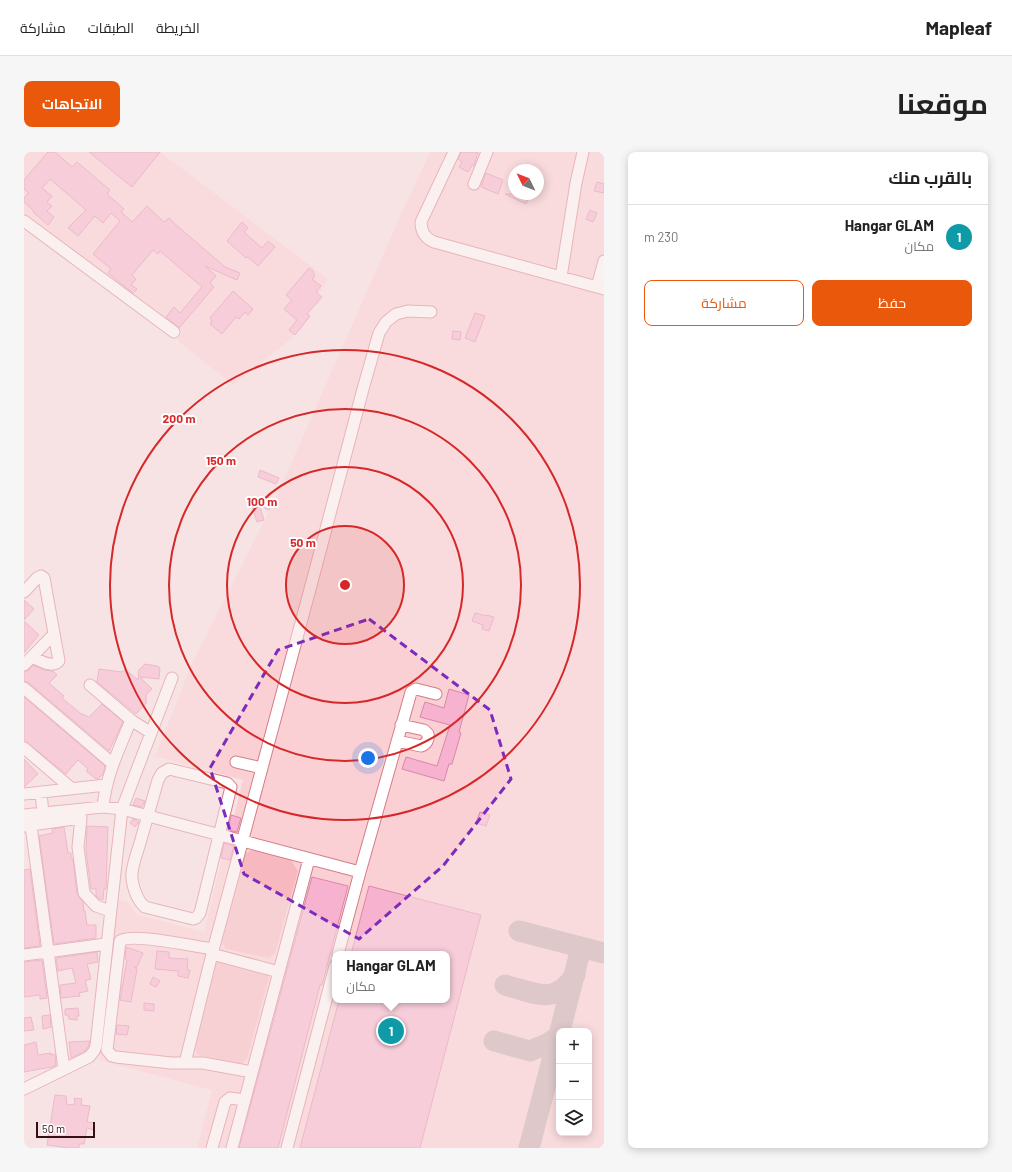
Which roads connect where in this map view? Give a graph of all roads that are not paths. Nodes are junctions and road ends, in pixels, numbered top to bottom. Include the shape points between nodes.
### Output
1 (454, 152) edge
2 (487, 152) edge
3 (583, 152) edge
4 (474, 184) dead end
5 (24, 221) edge
6 (604, 261) edge
7 (561, 277) junction
8 (601, 288) edge
9 (431, 312) dead end
10 (174, 332) dead end
11 (24, 592) edge
12 (54, 634) junction
13 (32, 657) junction
14 (24, 665) edge
15 (172, 678) dead end
16 (90, 685) dead end
17 (24, 688) edge
18 (436, 694) dead end
19 (131, 720) junction
20 (402, 725) junction
21 (151, 733) junction
22 (397, 742) junction
23 (24, 748) edge
24 (236, 762) dead end
25 (113, 764) junction
26 (262, 768) junction
27 (106, 785) junction
28 (71, 788) junction
29 (41, 792) junction
30 (24, 794) edge
31 (103, 806) junction
32 (122, 809) junction
33 (33, 814) edge
34 (80, 814) junction
35 (148, 816) junction
36 (28, 826) edge
37 (220, 835) junction
38 (242, 841) junction
39 (309, 859) junction
40 (360, 872) junction
41 (110, 911) junction
42 (106, 944) junction
43 (48, 951) junction
44 (339, 951) edge
45 (213, 952) junction
46 (24, 954) edge
47 (279, 972) junction
48 (332, 977) edge
49 (185, 1063) junction
50 (64, 1069) junction
51 (252, 1072) junction
52 (24, 1089) edge
53 (244, 1100) junction
54 (212, 1148) edge
55 (232, 1148) edge
56 (287, 1148) edge

1 - 7 street via 421,222 425,236 434,242
2 - 4 street
3 - 7 street
5 - 10 street
6 - 8 street
7 - 8 street
9 - 26 street via 408,311 396,314 386,322 380,333
11 - 12 street via 37,578 44,578
12 - 13 street
12 - 13 street via 59,661 57,664 51,665
13 - 14 street
15 - 21 street
16 - 19 street
17 - 25 street
18 - 20 street via 420,690 412,692
19 - 21 street
19 - 25 street
20 - 22 street
20 - 22 street via 424,730 428,734 427,742 421,746
21 - 32 street
22 - 40 street
23 - 28 street
24 - 26 street
25 - 27 street
26 - 38 street
27 - 28 street
27 - 31 street
28 - 29 street
29 - 30 street
29 - 33 street
31 - 32 street
31 - 34 street
32 - 35 street
32 - 41 street
33 - 34 street
33 - 36 street
34 - 36 street
34 - 41 street via 78,847 84,893 96,906
35 - 37 street
35 - 37 street via 159,776 165,770 173,769 228,783 231,790
35 - 37 street via 132,871 140,903 189,919 198,916
36 - 43 street
37 - 38 street
38 - 39 street
38 - 45 street
39 - 40 street
39 - 47 street
40 - 44 street
41 - 42 street
42 - 43 street
42 - 50 street via 96,1046 89,1057
43 - 46 street
43 - 50 street
45 - 47 street
45 - 49 street
45 - 49 street via 158,940 138,938 120,941 107,1046 109,1053 116,1057
47 - 51 street
48 - 56 street
49 - 51 street via 204,1063
50 - 52 street
51 - 53 street
53 - 54 street via 230,1098 225,1102
53 - 55 street

